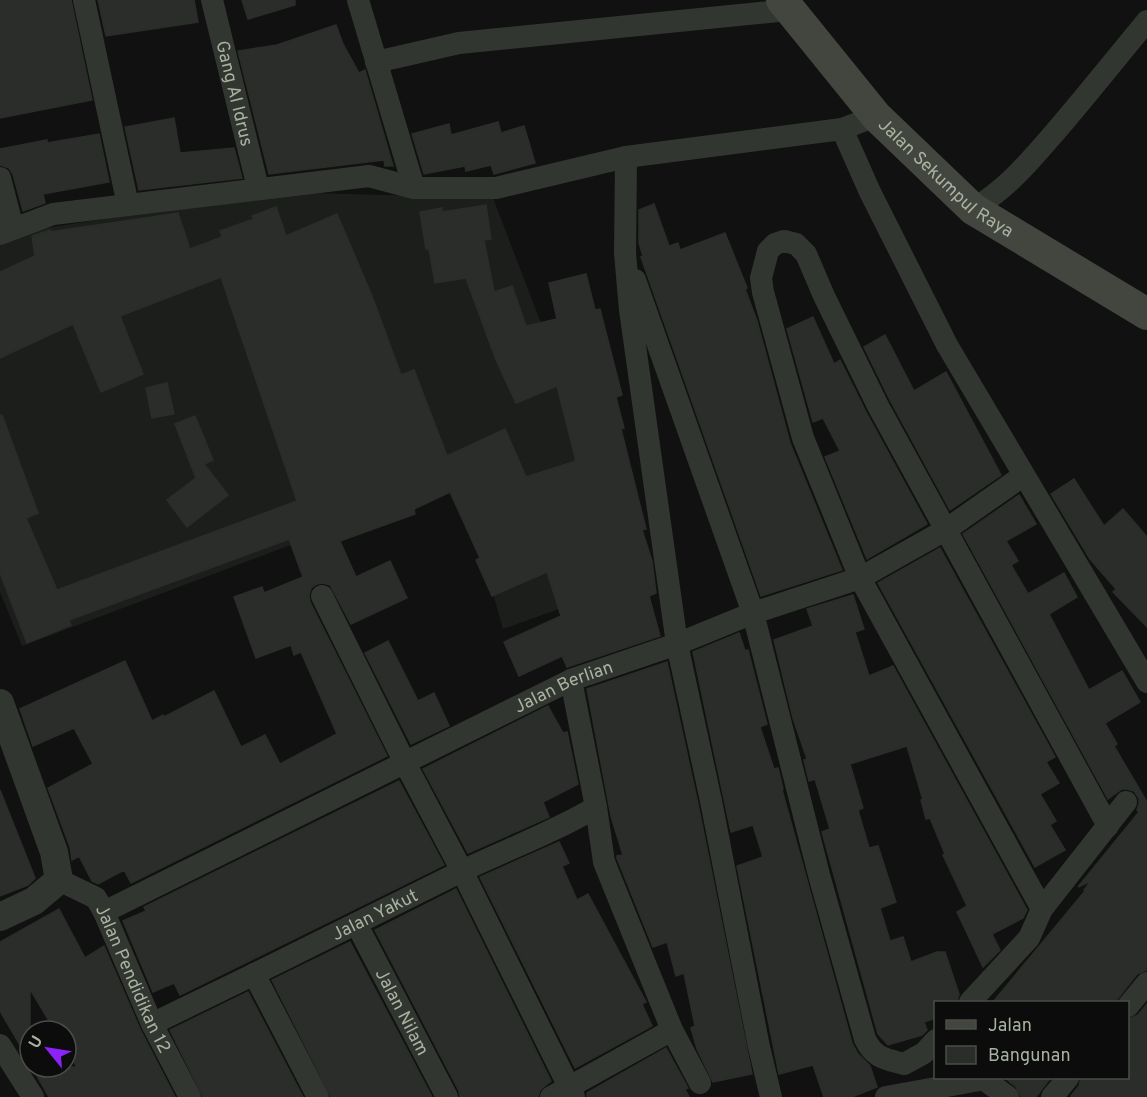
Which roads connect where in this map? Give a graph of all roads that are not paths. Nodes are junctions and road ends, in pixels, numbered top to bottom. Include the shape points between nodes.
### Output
1 (84, 0) edge
2 (212, 0) edge
3 (358, 0) edge
4 (785, 5) edge
5 (1147, 21) edge
6 (376, 62) junction
7 (876, 116) junction
8 (842, 129) junction
9 (626, 157) junction
10 (0, 178) edge
11 (258, 188) junction
12 (414, 188) junction
13 (128, 205) junction
14 (973, 209) junction
15 (7, 231) edge
16 (625, 253) junction
17 (1147, 314) edge
18 (1023, 475) junction
19 (947, 529) junction
20 (860, 578) junction
21 (322, 596) dead end
22 (753, 613) junction
23 (677, 644) junction
24 (571, 680) junction
25 (1147, 682) edge
26 (0, 703) edge
27 (405, 763) junction
28 (1126, 802) dead end
29 (596, 807) junction
30 (1108, 826) junction
31 (462, 871) junction
32 (59, 880) junction
33 (1042, 909) junction
34 (104, 912) junction
35 (0, 917) edge
36 (357, 925) junction
37 (254, 974) junction
38 (1147, 983) edge
39 (971, 1001) edge
40 (1129, 1005) edge
41 (152, 1024) junction
42 (672, 1030) junction
43 (932, 1050) edge
44 (2, 1052) edge
45 (979, 1079) edge
46 (985, 1079) edge
47 (1066, 1079) edge
48 (700, 1083) dead end
49 (565, 1094) edge
50 (33, 1097) edge
51 (190, 1097) edge
52 (318, 1097) edge
53 (447, 1097) edge
54 (771, 1097) edge
55 (886, 1097) edge
56 (1008, 1097) edge
57 (1052, 1097) edge

1 - 13 street
2 - 11 street, Gang Al Idrus
3 - 6 street
4 - 6 street via 459,43
4 - 7 main road, Jalan Sekumpul Raya
5 - 14 street via 1015,176 995,196
6 - 12 street
7 - 8 street
7 - 14 main road, Jalan Sekumpul Raya
8 - 9 street
8 - 18 street via 947,345
9 - 12 street via 496,188
9 - 16 street
10 - 15 street
11 - 12 street via 369,176
11 - 13 street
13 - 15 street via 53,214
14 - 17 main road, Jalan Sekumpul Raya
16 - 22 street
16 - 23 street
18 - 19 street, Jalan Berlian
18 - 25 street
19 - 20 street, Jalan Berlian
19 - 20 street via 878,406 806,254 796,244 776,244 768,251 760,278 763,292 803,438
19 - 30 street
20 - 22 street, Jalan Berlian
20 - 33 street
21 - 27 street
22 - 23 street, Jalan Berlian
22 - 43 street via 865,1039 881,1058 904,1064
23 - 24 street, Jalan Berlian
23 - 54 street
24 - 27 street, Jalan Berlian
24 - 29 street
26 - 32 street via 54,852
27 - 31 street
27 - 34 street, Jalan Berlian
28 - 30 street
29 - 31 street, Jalan Yakut
29 - 42 street via 604,862
30 - 33 street
31 - 36 street, Jalan Yakut
31 - 49 street
32 - 34 street, Jalan Pendidikan 12 via 96,898
32 - 35 street via 34,901
33 - 39 street via 1029,938
34 - 41 street, Jalan Pendidikan 12
36 - 37 street, Jalan Yakut
36 - 53 street, Jalan Nilam
37 - 41 street, Jalan Yakut
37 - 52 street
38 - 40 street
41 - 51 street, Jalan Pendidikan 12
42 - 48 street
42 - 49 street
44 - 50 street
45 - 55 street
46 - 56 street
47 - 57 street

